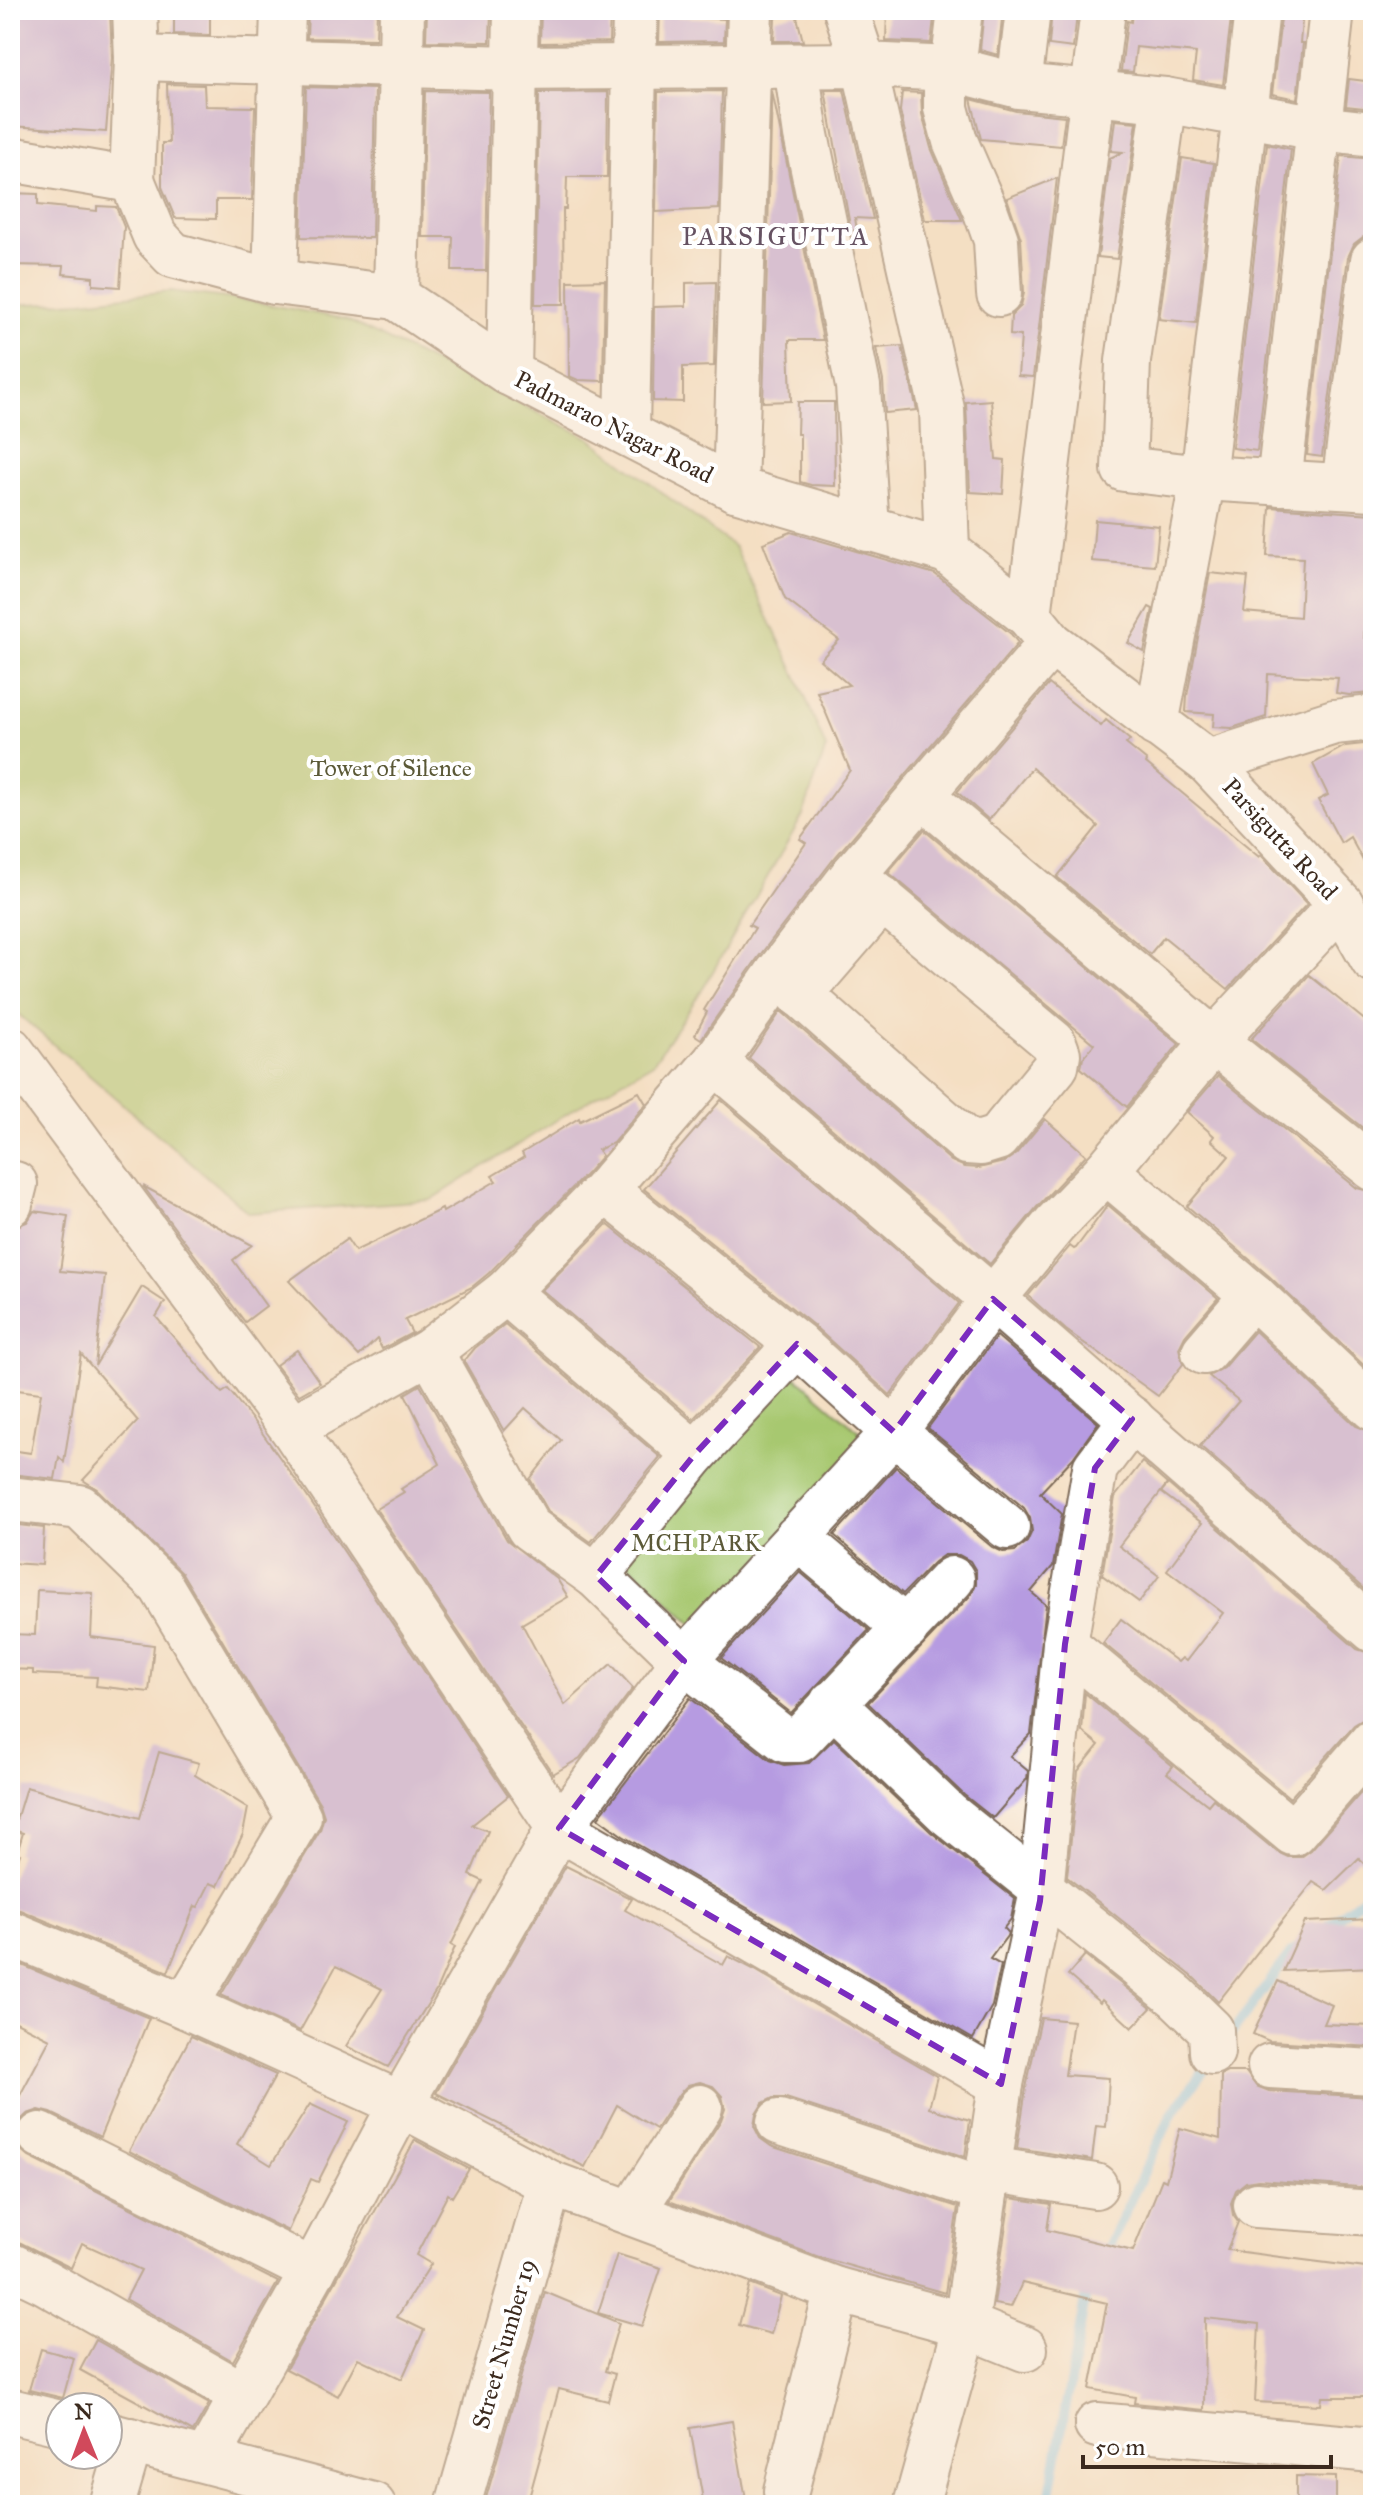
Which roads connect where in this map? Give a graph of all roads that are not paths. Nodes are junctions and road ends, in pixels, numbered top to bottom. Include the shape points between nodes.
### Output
1 (135, 10) edge
2 (283, 10) edge
3 (402, 10) edge
4 (516, 10) edge
5 (635, 10) edge
6 (750, 10) edge
7 (846, 10) edge
8 (960, 10) edge
9 (1028, 10) edge
10 (1103, 10) edge
11 (1257, 10) edge
12 (1332, 10) edge
13 (137, 58) junction
14 (282, 62) junction
15 (864, 65) junction
16 (401, 66) junction
17 (634, 66) junction
18 (796, 66) junction
19 (750, 67) junction
20 (515, 68) junction
21 (953, 69) junction
22 (1019, 86) junction
23 (1092, 93) junction
24 (1165, 100) junction
25 (1246, 114) junction
26 (1318, 128) junction
27 (1373, 134) edge
28 (806, 135) junction
29 (747, 140) junction
30 (10, 159) edge
31 (132, 180) junction
32 (1373, 260) edge
33 (275, 282) junction
34 (999, 294) dead end
35 (396, 297) junction
36 (509, 373) junction
37 (627, 432) junction
38 (1203, 478) junction
39 (1279, 483) junction
40 (1359, 486) edge
41 (735, 489) junction
42 (867, 529) junction
43 (947, 551) junction
44 (1040, 629) junction
45 (1373, 718) edge
46 (1156, 724) junction
47 (1208, 762) junction
48 (921, 795) junction
49 (868, 887) junction
50 (1341, 904) junction
51 (1373, 960) edge
52 (788, 984) junction
53 (1214, 1041) junction
54 (10, 1049) edge
55 (715, 1062) junction
56 (1373, 1168) edge
57 (1106, 1171) junction
58 (605, 1190) junction
59 (506, 1292) junction
60 (1253, 1295) junction
61 (993, 1299) junction
62 (797, 1344) junction
63 (430, 1351) junction
64 (1204, 1352) dead end
65 (1373, 1408) edge
66 (1132, 1419) junction
67 (292, 1428) junction
68 (894, 1432) junction
69 (695, 1454) junction
70 (10, 1499) edge
71 (1007, 1527) dead end
72 (797, 1537) junction
73 (596, 1576) junction
74 (952, 1579) dead end
75 (906, 1629) junction
76 (1373, 1630) edge
77 (1065, 1644) junction
78 (684, 1661) junction
79 (832, 1703) junction
80 (1373, 1741) edge
81 (559, 1828) junction
82 (1040, 1890) junction
83 (10, 1933) edge
84 (185, 2006) junction
85 (1212, 2052) dead end
86 (1270, 2066) dead end
87 (1373, 2072) edge
88 (1001, 2084) junction
89 (401, 2104) junction
90 (700, 2107) dead end
91 (779, 2122) dead end
92 (40, 2135) dead end
93 (987, 2180) junction
94 (550, 2183) junction
95 (1095, 2186) dead end
96 (1256, 2205) dead end
97 (632, 2213) junction
98 (1373, 2213) edge
99 (10, 2265) edge
100 (313, 2271) junction
101 (837, 2290) junction
102 (966, 2325) junction
103 (1025, 2349) dead end
104 (241, 2394) junction
105 (10, 2411) edge
106 (44, 2419) edge
107 (1097, 2425) dead end
108 (124, 2439) edge
109 (1373, 2450) edge
110 (206, 2460) junction
111 (116, 2471) edge
112 (786, 2491) dead end
113 (112, 2505) edge
114 (373, 2505) edge
115 (458, 2505) edge
116 (916, 2505) edge

1 - 13 street
2 - 14 street
3 - 16 street
4 - 20 street
5 - 17 street
6 - 19 street
7 - 15 street
8 - 21 street
9 - 22 street
10 - 23 street
11 - 25 street
12 - 26 street
13 - 14 street
13 - 31 street
14 - 16 street
14 - 33 street
15 - 18 street
15 - 21 street
15 - 43 street via 942,409
16 - 20 street
16 - 35 street
17 - 19 street
17 - 20 street
17 - 37 street
18 - 19 street
18 - 28 street
19 - 29 street
20 - 36 street
21 - 22 street
21 - 34 street via 946,108 996,240
22 - 23 street
23 - 24 street
23 - 44 street
24 - 25 street
24 - 38 street via 1128,361 1124,469
25 - 26 street
25 - 38 street
26 - 27 street
26 - 39 street
28 - 29 street
28 - 42 street via 858,386
29 - 41 street
30 - 31 street
31 - 33 street, Padmarao Nagar Road via 155,236 173,255
32 - 40 street
33 - 35 street, Padmarao Nagar Road
35 - 36 street, Padmarao Nagar Road
36 - 37 street, Padmarao Nagar Road
37 - 41 street, Padmarao Nagar Road
38 - 39 street
38 - 46 street
39 - 40 street
41 - 42 street, Padmarao Nagar Road
42 - 43 street, Padmarao Nagar Road
43 - 44 street, Padmarao Nagar Road
44 - 46 street, Padmarao Nagar Road
44 - 48 street
45 - 47 street via 1334,722
46 - 47 street, Padmarao Nagar Road
47 - 50 street, Parsigutta Road
48 - 49 street
48 - 53 street
49 - 52 street
49 - 52 street via 1054,1043 1056,1066 997,1138 967,1142
50 - 51 street, Parsigutta Road
50 - 53 street
52 - 55 street
53 - 56 street
53 - 57 street
54 - 67 street
55 - 58 street
55 - 61 street
57 - 60 street
57 - 61 street
58 - 59 street
58 - 62 street
59 - 63 street
59 - 69 street
60 - 64 street
60 - 65 street
61 - 66 street
61 - 68 street
62 - 68 street
62 - 69 street
63 - 67 street
63 - 73 street via 529,1528
66 - 76 street
66 - 77 street via 1095,1468
67 - 81 street
68 - 71 street
68 - 72 street
69 - 73 street
70 - 84 street via 80,1507 161,1586 299,1817
72 - 75 street
72 - 78 street
73 - 78 street
74 - 75 street
75 - 79 street
77 - 80 street via 1293,1833
77 - 82 street
78 - 79 street via 785,1740 799,1740
78 - 81 street
79 - 82 street via 948,1814
81 - 88 street
81 - 89 street
82 - 85 street via 1177,1997 1211,2030
82 - 88 street
83 - 84 street
84 - 89 street
86 - 87 street
88 - 93 street
89 - 94 street
89 - 100 street
90 - 97 street
91 - 93 street
92 - 100 street
93 - 95 street
93 - 102 street
94 - 97 street
94 - 115 street, Street Number 19
96 - 98 street
97 - 101 street
99 - 104 street
100 - 104 street
101 - 102 street
101 - 112 street
102 - 103 street
102 - 116 street
104 - 110 street
105 - 106 street
107 - 109 street
108 - 110 street
110 - 114 street
111 - 113 street

